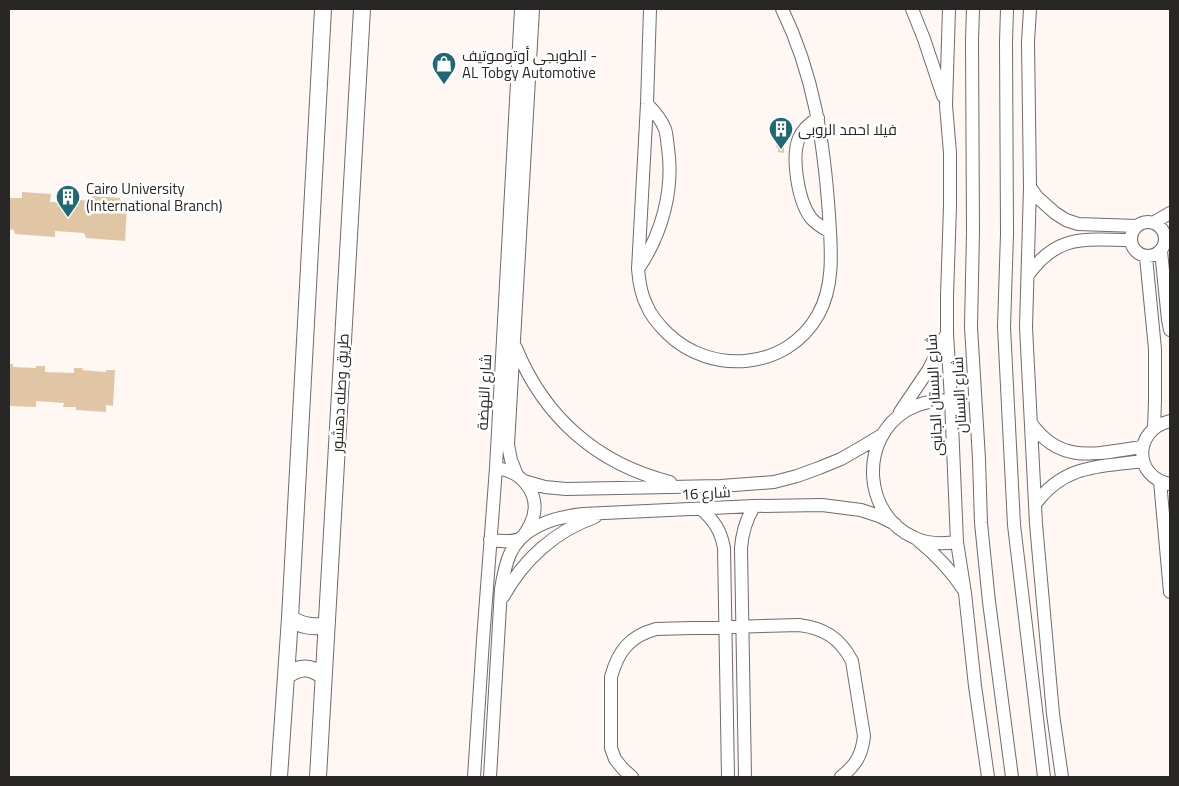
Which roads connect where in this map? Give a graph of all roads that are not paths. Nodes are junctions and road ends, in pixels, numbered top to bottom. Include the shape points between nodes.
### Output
1 (323, 9) edge
2 (362, 9) edge
3 (521, 9) edge
4 (533, 9) edge
5 (650, 9) edge
6 (782, 9) edge
7 (912, 9) edge
8 (949, 9) edge
9 (973, 9) edge
10 (1007, 9) edge
11 (1030, 9) edge
12 (647, 104) junction
13 (946, 105) junction
14 (818, 118) junction
15 (1030, 186) junction
16 (1170, 213) edge
17 (1153, 223) junction
18 (1137, 226) junction
19 (830, 232) junction
20 (1131, 240) junction
21 (1166, 243) edge
22 (1146, 257) junction
23 (638, 269) junction
24 (1028, 275) junction
25 (1004, 327) junction
26 (1026, 328) junction
27 (1170, 330) edge
28 (947, 333) junction
29 (509, 344) junction
30 (951, 400) junction
31 (895, 419) junction
32 (1170, 421) edge
33 (1031, 423) junction
34 (1154, 428) junction
35 (882, 435) junction
36 (1142, 448) junction
37 (1143, 461) junction
38 (496, 468) junction
39 (521, 478) junction
40 (1165, 482) edge
41 (692, 486) junction
42 (1036, 503) junction
43 (754, 506) junction
44 (700, 509) junction
45 (606, 514) junction
46 (895, 524) junction
47 (520, 538) junction
48 (916, 538) junction
49 (490, 540) junction
50 (957, 542) junction
51 (1170, 592) edge
52 (965, 593) junction
53 (501, 602) junction
54 (290, 618) junction
55 (326, 625) junction
56 (725, 627) junction
57 (742, 627) junction
58 (286, 676) junction
59 (323, 676) junction
60 (1060, 764) junction
61 (1043, 772) edge
62 (492, 774) edge
63 (986, 775) edge
64 (279, 777) edge
65 (318, 777) edge
66 (474, 777) edge
67 (632, 777) edge
68 (728, 777) edge
69 (745, 777) edge
70 (841, 777) edge
71 (1012, 777) edge
72 (1062, 777) edge

1 - 54 main road
2 - 55 main road, طريق وصله دهشور
3 - 29 street, شارع النهضة
4 - 29 street, شارع النهضة
5 - 12 street
6 - 14 street via 805,65
7 - 13 street
8 - 13 street, شارع البستان الجانبى
9 - 71 street, شارع البستان via 971,327 981,523
10 - 25 street
11 - 15 street
12 - 23 street
12 - 23 street via 665,131 670,169 661,223
13 - 28 street, شارع البستان الجانبى via 950,154
14 - 19 street
14 - 19 street via 799,138 796,168 806,210 816,223
15 - 18 street via 1055,214 1078,224
15 - 24 street
16 - 17 street
17 - 18 street
17 - 21 street via 1164,232
18 - 20 street
19 - 23 street via 829,283 818,315 792,344 755,360 733,362 706,356 671,337 646,305
20 - 22 street via 1134,249
20 - 24 street via 1078,240 1066,244 1044,256
21 - 22 street via 1154,256
21 - 27 street
22 - 34 street via 1155,349
24 - 26 street
25 - 26 street
25 - 61 street via 1014,525
26 - 33 street
28 - 30 street, شارع البستان الجانبى
28 - 31 street via 918,386
29 - 38 street, شارع النهضة
29 - 39 street, شارع النهضة via 508,445 510,460
29 - 41 street via 549,407 583,441 645,475
30 - 31 street via 921,404
30 - 50 street, شارع البستان الجانبى
31 - 35 street
32 - 34 street
33 - 36 street via 1044,439 1072,453
33 - 42 street
34 - 36 street via 1146,436
35 - 41 street, شارع 16 via 841,459 797,476 774,482
35 - 46 street via 874,452 872,472 875,491
36 - 37 street
37 - 40 street via 1150,473
37 - 42 street via 1075,472 1049,488
38 - 39 street, شارع 16
38 - 49 street, شارع النهضة
39 - 41 street, شارع 16 via 545,487 566,489
39 - 47 street, شارع النهضة via 530,488 535,505 528,529
40 - 51 street
42 - 60 street
43 - 44 street, شارع 16
43 - 46 street, شارع 16 via 842,507 861,510
43 - 57 street via 746,522 740,557
44 - 45 street, شارع 16
44 - 56 street via 714,522 722,539
45 - 47 street, شارع 16 via 561,518
45 - 53 street via 567,530 544,546 524,566
46 - 48 street
47 - 49 street
47 - 53 street via 507,563
48 - 50 street via 943,544
48 - 52 street via 943,563
49 - 66 street, شارع النهضة
50 - 52 street, شارع البستان الجانبى
52 - 63 street, شارع البستان الجانبى
53 - 62 street
54 - 55 main road via 303,626
54 - 58 main road
55 - 59 main road, طريق وصله دهشور
56 - 57 street
56 - 67 street via 656,629 635,638 619,655 611,677 611,748 622,769
56 - 68 street
57 - 69 street
57 - 70 street via 810,627 831,635 847,651 852,661 864,736 858,760
58 - 59 main road via 300,668 317,671
58 - 64 main road
59 - 65 main road, طريق وصله دهشور
60 - 61 street
60 - 72 street

